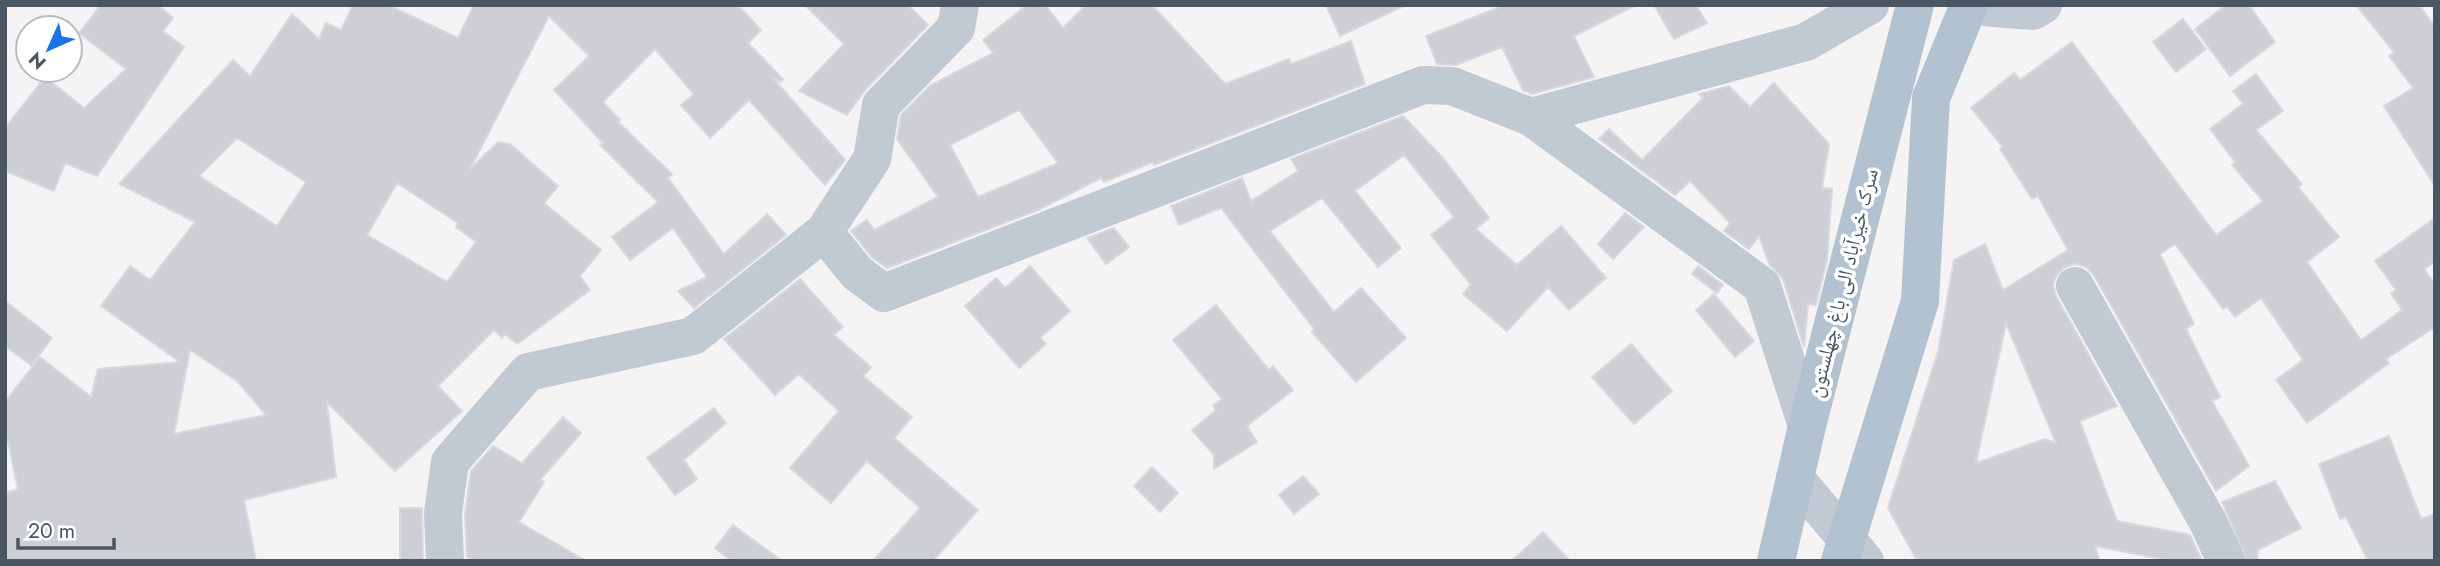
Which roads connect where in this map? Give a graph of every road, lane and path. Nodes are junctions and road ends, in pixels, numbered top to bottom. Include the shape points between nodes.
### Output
1 (960, 5) edge
2 (1870, 5) edge
3 (1915, 5) edge
4 (2043, 5) edge
5 (1969, 6) edge
6 (1531, 117) junction
7 (824, 232) junction
8 (2075, 286) dead end
9 (1807, 426) junction
10 (1795, 478) junction
11 (1851, 554) edge
12 (445, 561) edge
13 (1776, 561) edge
14 (2226, 561) edge

1 - 7 street via 956,28 881,105 872,159
2 - 6 street via 1806,42
3 - 9 main road, سرک خیرآباد الی باغ چهلستون
4 - 5 street via 2033,11
5 - 11 main road via 1931,98 1920,301
6 - 7 street via 1452,86 1423,85 884,293 856,273
6 - 9 street via 1762,286
7 - 12 street via 692,336 528,372 450,463 443,513
8 - 14 street
9 - 10 main road, سرک خیرآباد الی باغ چهلستون
10 - 11 street
10 - 13 main road, سرک خیرآباد الی باغ چهلستون

